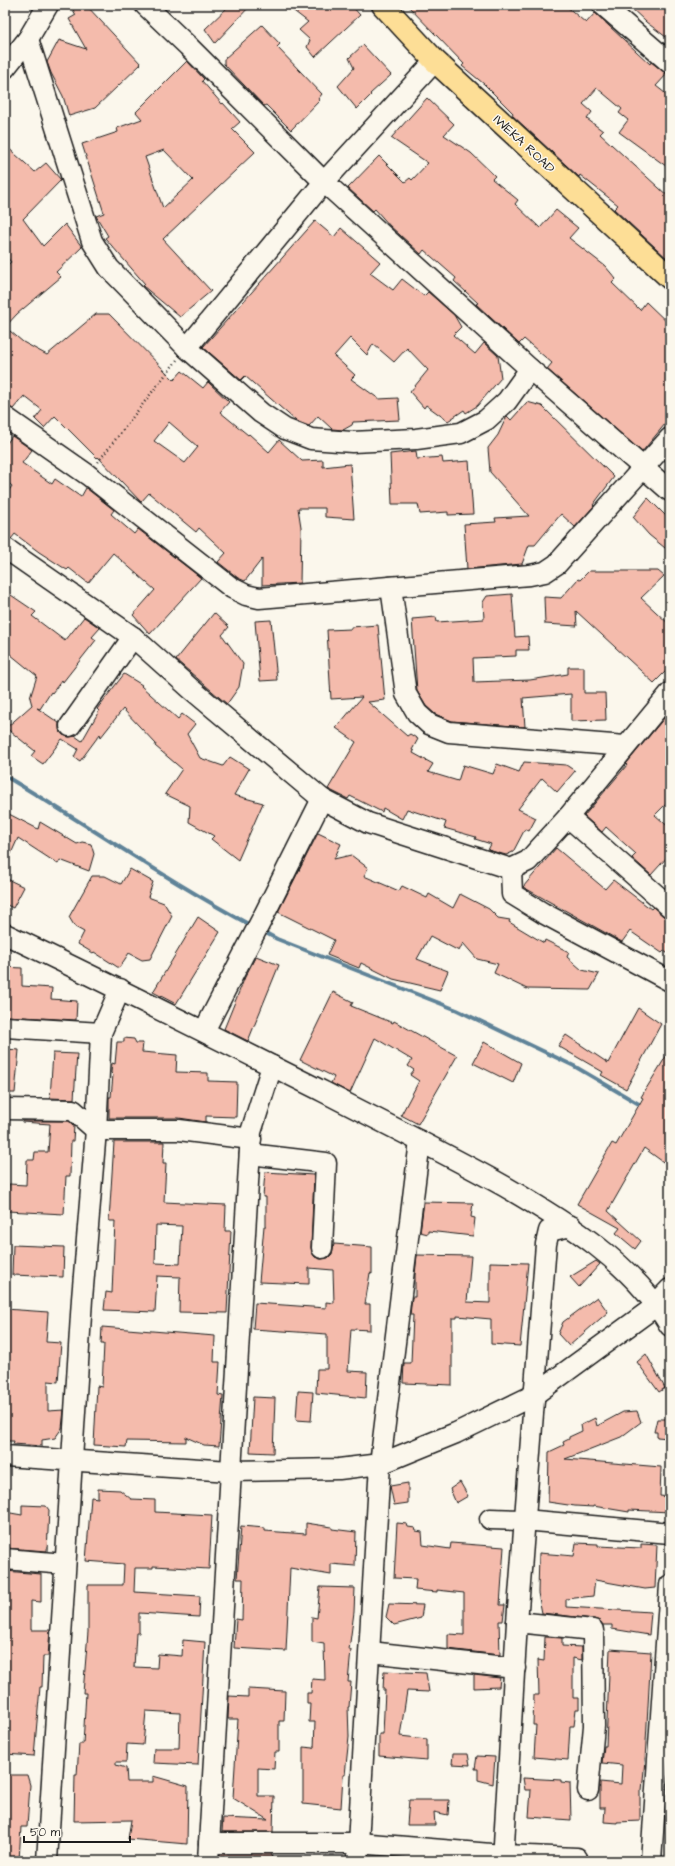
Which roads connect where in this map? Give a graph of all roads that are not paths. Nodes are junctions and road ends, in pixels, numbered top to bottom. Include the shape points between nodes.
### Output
1 (48, 5) edge
2 (145, 5) edge
3 (383, 5) edge
4 (603, 5) edge
5 (28, 39) junction
6 (435, 61) junction
7 (670, 63) edge
8 (5, 68) edge
9 (324, 182) junction
10 (670, 278) edge
11 (187, 348) junction
12 (530, 369) junction
13 (5, 416) edge
14 (670, 438) edge
15 (644, 467) junction
16 (670, 492) edge
17 (5, 548) edge
18 (391, 587) junction
19 (133, 637) junction
20 (669, 698) edge
21 (70, 726) dead end
22 (625, 746) junction
23 (322, 799) junction
24 (568, 817) junction
25 (511, 869) junction
26 (670, 908) edge
27 (5, 934) edge
28 (670, 981) edge
29 (120, 989) junction
30 (5, 1027) edge
31 (204, 1031) junction
32 (101, 1033) junction
33 (272, 1066) junction
34 (5, 1109) edge
35 (96, 1130) junction
36 (420, 1141) junction
37 (250, 1147) junction
38 (571, 1226) junction
39 (322, 1248) dead end
40 (670, 1289) edge
41 (655, 1304) junction
42 (670, 1326) edge
43 (534, 1395) junction
44 (5, 1456) edge
45 (72, 1461) junction
46 (380, 1464) junction
47 (230, 1471) junction
48 (490, 1519) dead end
49 (524, 1520) junction
50 (670, 1533) edge
51 (5, 1559) edge
52 (65, 1564) junction
53 (670, 1585) edge
54 (517, 1622) junction
55 (370, 1652) junction
56 (515, 1668) junction
57 (588, 1790) dead end
58 (208, 1852) edge
59 (357, 1852) edge
60 (503, 1858) edge
61 (577, 1858) dead end
62 (48, 1861) edge
63 (651, 1861) edge

1 - 5 street
2 - 9 street
3 - 6 main road, IWEKA ROAD
4 - 7 street
5 - 8 street
5 - 11 street via 92,241 109,268
6 - 9 street
6 - 10 main road, IWEKA ROAD
9 - 11 street
9 - 12 street
11 - 12 street via 261,413 285,429 311,439 352,442 416,439 461,433 486,420 507,401
12 - 15 street
13 - 18 street via 88,475 232,588 246,596 259,598
14 - 15 street
15 - 16 street
15 - 18 street via 557,564 545,572
17 - 19 street
18 - 22 street via 406,694 416,713 429,724 449,732
19 - 21 street
19 - 23 street
20 - 22 street
22 - 24 street
23 - 25 street via 368,823
23 - 31 street
24 - 25 street via 528,861
24 - 26 street
25 - 28 street via 512,894
27 - 29 street
29 - 31 street
29 - 32 street
30 - 32 street
31 - 33 street
32 - 35 street
33 - 36 street
33 - 37 street via 251,1132
34 - 35 street via 73,1110
35 - 37 street via 179,1130
35 - 45 street
36 - 38 street via 473,1168
36 - 46 street
37 - 39 street via 326,1163
37 - 47 street
38 - 41 street via 616,1262
38 - 43 street via 549,1231 546,1244
40 - 41 street
41 - 42 street
41 - 43 street
43 - 46 street via 456,1433
43 - 49 street
44 - 45 street
45 - 47 street
45 - 52 street
46 - 47 street via 319,1470
46 - 55 street
47 - 58 street
48 - 49 street
49 - 50 street
49 - 54 street
51 - 52 street
52 - 62 street
53 - 63 street
54 - 56 street
54 - 57 street via 593,1630 594,1726
55 - 56 street
55 - 59 street
56 - 60 street
58 - 59 street
59 - 60 street
60 - 61 street

